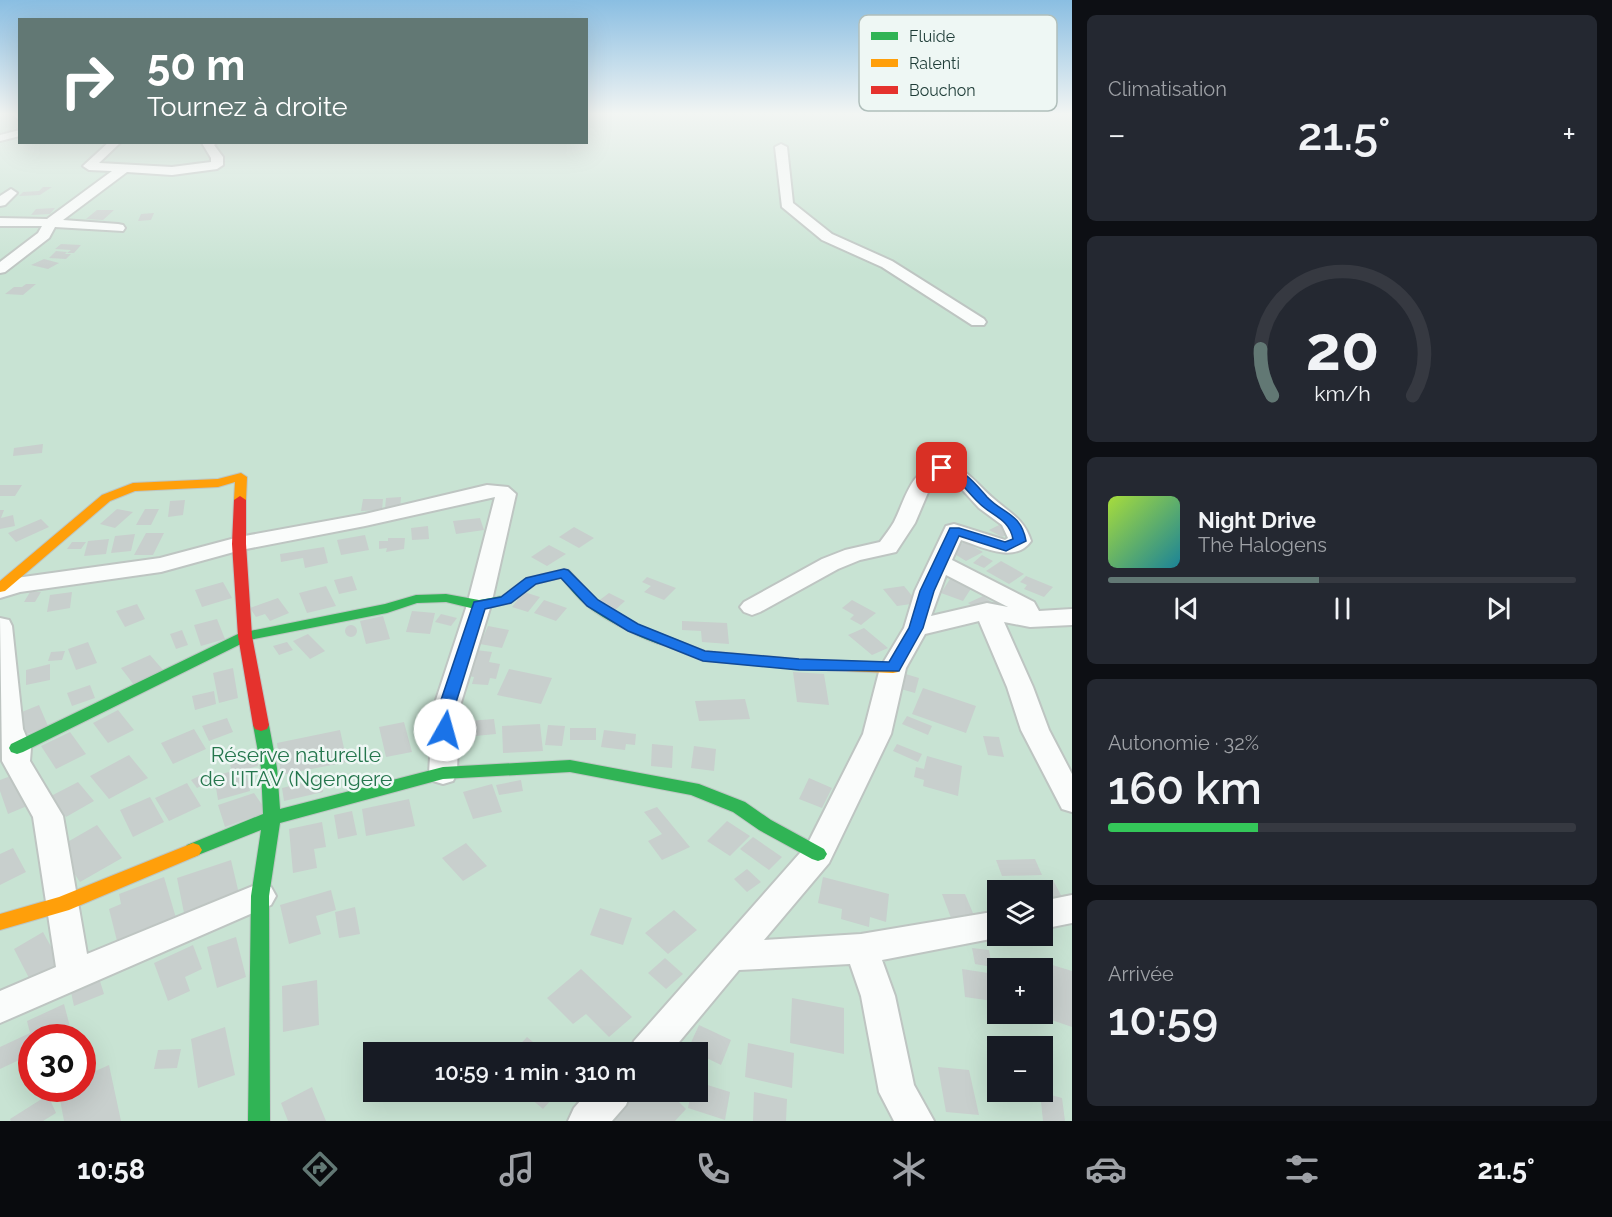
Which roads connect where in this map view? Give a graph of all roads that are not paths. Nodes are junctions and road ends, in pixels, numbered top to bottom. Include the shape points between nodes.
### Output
1 (95, 166) edge
2 (207, 166) edge
3 (783, 166) edge
4 (124, 168) junction
5 (11, 193) dead end
6 (0, 202) edge
7 (0, 222) edge
8 (50, 223) junction
9 (118, 228) dead end
10 (0, 269) edge
11 (978, 322) dead end
12 (239, 544) junction
13 (940, 563) junction
14 (0, 589) edge
15 (479, 605) junction
16 (752, 606) dead end
17 (987, 611) junction
18 (1072, 617) edge
19 (1030, 619) junction
20 (0, 626) edge
21 (916, 628) junction
22 (245, 636) junction
23 (894, 668) junction
24 (11, 759) edge
25 (443, 773) junction
26 (1072, 801) edge
27 (272, 818) junction
28 (818, 854) junction
29 (260, 896) junction
30 (62, 904) junction
31 (1072, 909) edge
32 (1053, 913) edge
33 (0, 922) edge
34 (987, 928) edge
35 (861, 949) junction
36 (732, 956) junction
37 (74, 976) junction
38 (0, 1007) edge
39 (657, 1042) edge
40 (604, 1102) edge
41 (251, 1118) edge
42 (587, 1121) edge
43 (915, 1121) edge

1 - 4 street
2 - 4 street via 172,171
3 - 11 street via 787,204 827,237 886,264
4 - 8 street
5 - 6 street
7 - 8 street
8 - 9 street
8 - 10 street via 44,235
12 - 14 street via 161,565
12 - 14 street via 242,477 218,483 133,488 106,498
12 - 15 street via 501,491 506,494
12 - 22 street
13 - 16 street via 954,531 1006,547 1020,541 1017,529 1006,516 983,500 974,487 942,468 930,472 916,492 906,521 888,546 830,564
13 - 19 street via 1026,607
13 - 21 street
15 - 22 street via 446,598 416,599
15 - 23 street via 506,600 531,581 564,573 592,603 633,628 703,656
15 - 25 street via 446,709
17 - 19 street
17 - 21 street
17 - 26 street via 1035,730
18 - 19 street
20 - 24 street
21 - 23 street
22 - 24 street
22 - 27 street via 269,768
23 - 28 street via 877,734
24 - 30 street via 48,816
25 - 27 street
25 - 28 street via 570,766 693,789 739,807
27 - 29 street
27 - 30 street
28 - 36 street
29 - 37 street
29 - 41 street
30 - 33 street
30 - 37 street
31 - 32 street
34 - 35 street
35 - 36 street
35 - 43 street via 878,996 897,1092
36 - 39 street
37 - 38 street
40 - 42 street

